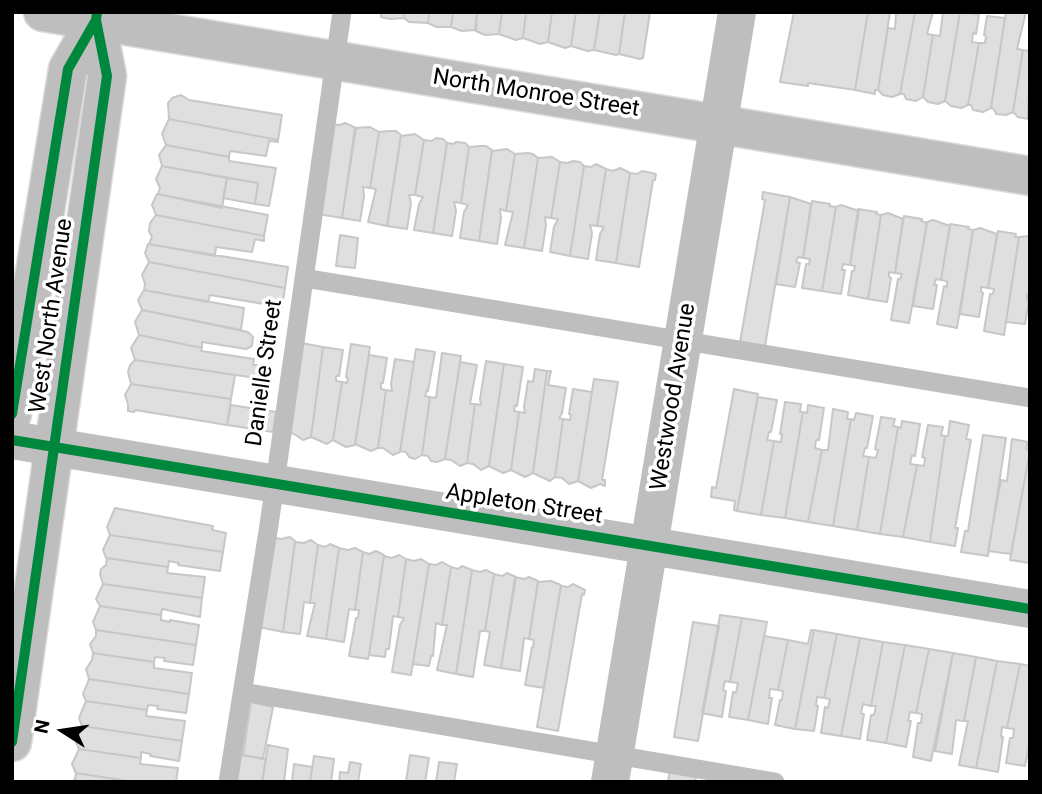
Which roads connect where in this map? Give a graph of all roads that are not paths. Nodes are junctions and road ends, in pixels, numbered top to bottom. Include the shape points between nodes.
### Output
1 (43, 12) edge
2 (342, 12) edge
3 (737, 12) edge
4 (97, 16) edge
5 (335, 61) junction
6 (719, 125) junction
7 (1030, 176) edge
8 (304, 278) junction
9 (683, 341) junction
10 (1030, 398) edge
11 (12, 414) edge
12 (12, 440) edge
13 (55, 448) junction
14 (275, 485) junction
15 (649, 547) junction
16 (1030, 609) edge
17 (243, 692) junction
18 (12, 742) edge
19 (612, 768) edge
20 (228, 782) edge
21 (775, 782) edge

1 - 4 main road, North Monroe Street
2 - 5 lane, Danielle Street
3 - 6 main road, Westwood Avenue
4 - 5 main road, North Monroe Street
4 - 11 main road, West North Avenue via 68,69
4 - 13 main road, West North Avenue via 107,76
5 - 6 main road, North Monroe Street
5 - 8 lane, Danielle Street
6 - 7 main road, North Monroe Street
6 - 9 main road, Westwood Avenue
8 - 9 lane
8 - 14 lane, Danielle Street
9 - 10 lane
9 - 15 main road, Westwood Avenue
12 - 13 main road, Appleton Street
13 - 14 main road, Appleton Street
13 - 18 main road, West North Avenue
14 - 15 main road, Appleton Street
14 - 17 lane, Danielle Street
15 - 16 main road, Appleton Street
15 - 19 main road, Westwood Avenue
17 - 19 lane
17 - 20 lane, Danielle Street
19 - 21 lane

